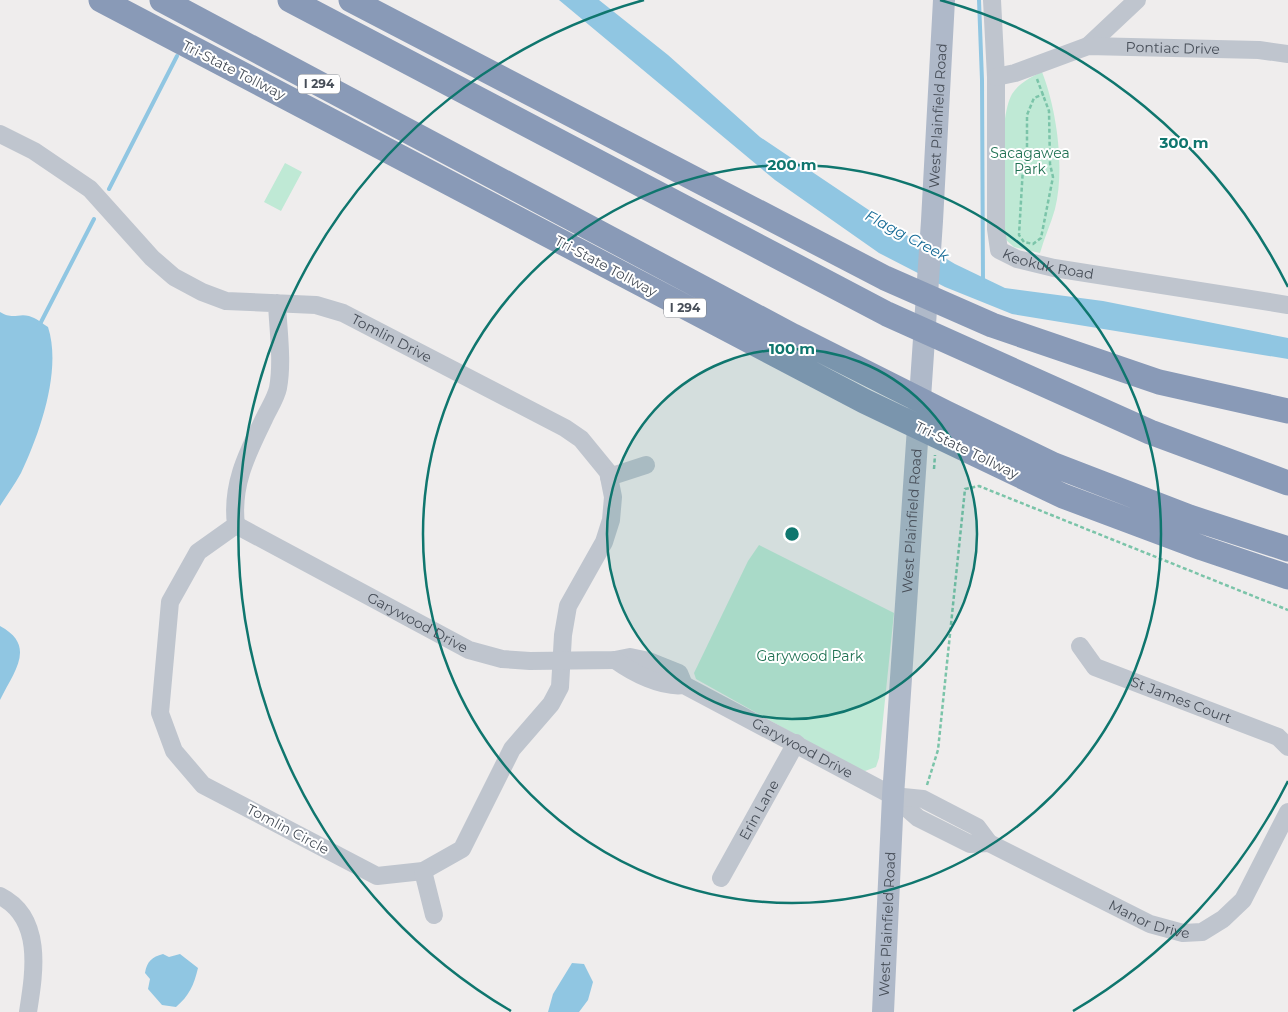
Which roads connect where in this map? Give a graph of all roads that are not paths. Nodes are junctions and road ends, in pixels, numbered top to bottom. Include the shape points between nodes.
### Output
1 (101, 0) edge
2 (162, 0) edge
3 (290, 0) edge
4 (351, 0) edge
5 (386, 0) edge
6 (944, 0) edge
7 (992, 0) edge
8 (1137, 0) edge
9 (1088, 46) junction
10 (1288, 54) edge
11 (996, 77) junction
12 (0, 134) edge
13 (885, 278) junction
14 (277, 303) junction
15 (1288, 304) edge
16 (1288, 411) edge
17 (646, 465) dead end
18 (610, 477) junction
19 (1288, 483) edge
20 (236, 518) junction
21 (1288, 549) edge
22 (1288, 577) edge
23 (1080, 646) dead end
24 (562, 660) junction
25 (796, 743) junction
26 (1288, 747) edge
27 (893, 796) junction
28 (1288, 812) edge
29 (423, 872) junction
30 (721, 878) dead end
31 (0, 896) edge
32 (434, 915) dead end
33 (28, 1012) edge
34 (882, 1012) edge

1 - 22 highway, Tri-State Tollway / I 294 via 864,401 1063,496
2 - 21 highway, Tri-State Tollway / I 294 via 793,336 946,413 1054,465
3 - 19 highway via 887,314 1150,432
4 - 13 highway
5 - 13 highway via 706,166 862,252
6 - 27 main road, West Plainfield Road
7 - 11 street, Keokuk Road
8 - 9 street
9 - 10 street, Pontiac Drive via 1260,50
9 - 11 street, Pontiac Drive
11 - 15 street, Keokuk Road via 998,250 1017,259 1054,268
12 - 14 street, Tomlin Drive via 90,189 152,258 174,277 226,301
13 - 16 highway via 992,326 1080,357 1159,382
14 - 18 street, Tomlin Drive via 316,305 364,322 565,428 595,454
14 - 20 street via 278,388 236,484
17 - 18 street
18 - 24 street, Tomlin Drive via 613,497 611,520 604,542 568,606
20 - 24 street, Garywood Drive via 469,650 502,659
20 - 29 street, Tomlin Circle via 198,552 170,602 160,713 174,751 203,785 377,876
23 - 26 street, St James Court via 1095,667 1278,737
24 - 25 street, Garywood Drive via 615,660 628,669 672,687 684,685
24 - 29 street, Tomlin Circle via 560,687 551,704 512,749 462,849
25 - 27 street, Garywood Drive
25 - 30 street, Erin Lane
27 - 28 street, Manor Drive via 918,818 970,844 989,843 1150,924 1183,934 1202,932 1223,919 1243,900
27 - 34 main road, West Plainfield Road
29 - 32 street
31 - 33 street via 20,915 32,937 35,964

